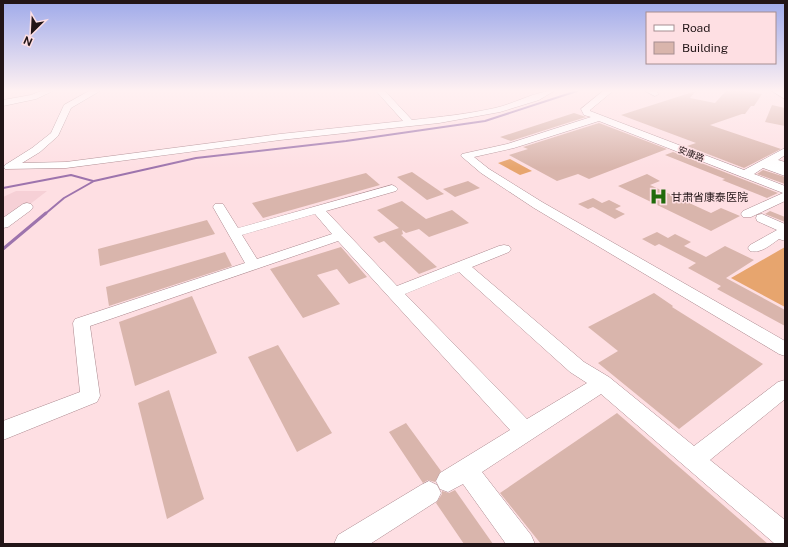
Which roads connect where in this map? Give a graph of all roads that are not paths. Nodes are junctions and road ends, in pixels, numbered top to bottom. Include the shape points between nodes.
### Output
1 (63, 117) edge
2 (404, 117) edge
3 (459, 117) edge
4 (595, 117) edge
5 (598, 118) junction
6 (410, 123) junction
7 (785, 151) edge
8 (785, 166) edge
9 (785, 173) edge
10 (744, 175) junction
11 (392, 189) dead end
12 (785, 190) edge
13 (785, 196) edge
14 (27, 207) dead end
15 (219, 207) dead end
16 (318, 210) junction
17 (747, 214) dead end
18 (762, 218) dead end
19 (3, 224) edge
20 (785, 229) edge
21 (235, 233) junction
22 (341, 236) junction
23 (785, 237) edge
24 (755, 248) dead end
25 (504, 249) dead end
26 (253, 265) junction
27 (461, 266) junction
28 (394, 293) junction
29 (785, 349) edge
30 (602, 383) junction
31 (785, 388) edge
32 (3, 431) edge
33 (526, 432) junction
34 (693, 460) junction
35 (448, 481) junction
36 (785, 536) edge
37 (347, 544) edge
38 (522, 544) edge

1 - 6 street via 55,134 9,167 66,165
2 - 6 street
3 - 6 street
4 - 5 street
5 - 10 street, 安康路
5 - 29 street via 510,146 466,156 538,205
7 - 10 street
8 - 9 street via 775,162 767,166
10 - 12 street, 安康路
11 - 16 street
13 - 17 street
14 - 19 street
15 - 21 street
16 - 21 street
16 - 22 street
18 - 20 street
21 - 26 street
22 - 26 street
22 - 28 street
23 - 24 street via 778,234
25 - 27 street
26 - 32 street via 81,323 90,396
27 - 28 street
27 - 30 street via 577,367
28 - 33 street
30 - 33 street
30 - 34 street
31 - 34 street
33 - 35 street
34 - 36 street
35 - 37 street
35 - 38 street

